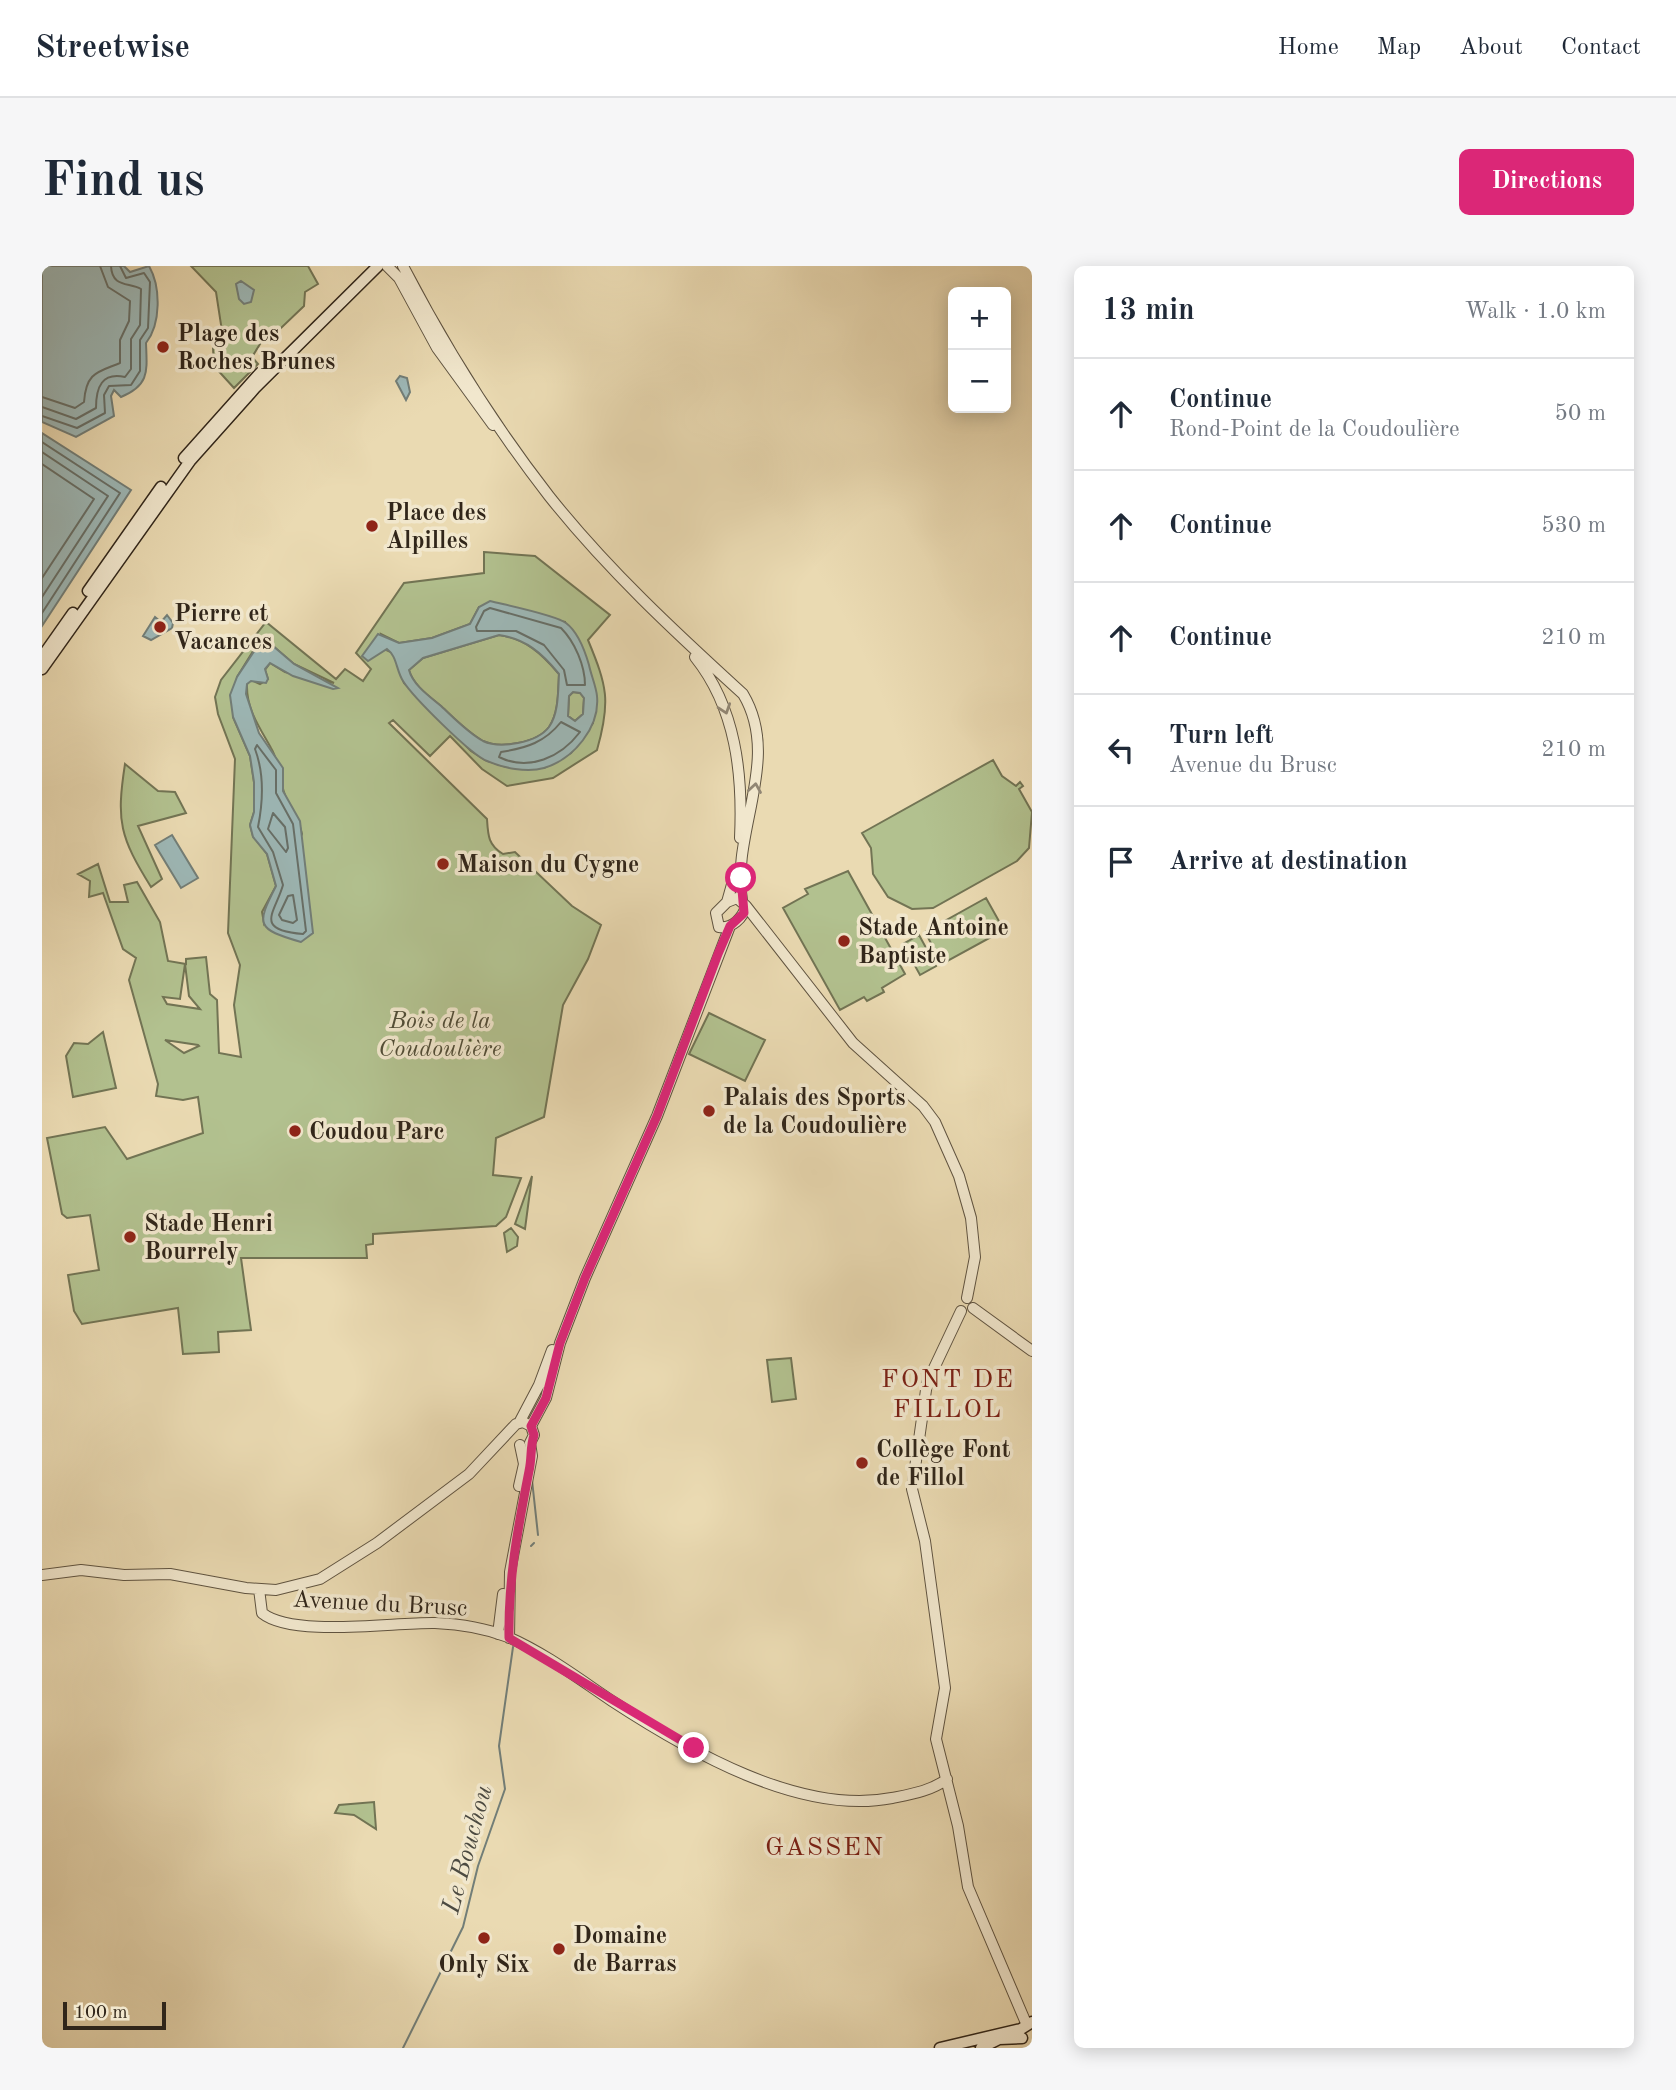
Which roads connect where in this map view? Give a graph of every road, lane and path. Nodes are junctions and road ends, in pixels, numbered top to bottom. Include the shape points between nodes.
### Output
1 (369, 266) edge
2 (378, 266) edge
3 (387, 266) edge
4 (403, 266) edge
5 (509, 443) junction
6 (675, 632) junction
7 (42, 657) edge
8 (42, 669) edge
9 (727, 902) junction
10 (744, 903) junction
11 (729, 924) junction
12 (761, 928) junction
13 (649, 1135) junction
14 (967, 1298) junction
15 (973, 1308) junction
16 (961, 1311) junction
17 (1032, 1351) edge
18 (519, 1423) junction
19 (531, 1426) junction
20 (519, 1441) junction
21 (42, 1575) edge
22 (259, 1589) junction
23 (498, 1634) junction
24 (509, 1638) junction
25 (947, 1779) junction
26 (1027, 2031) edge
27 (969, 2046) edge
28 (942, 2048) edge

1 - 7 main road via 201,436 147,505
2 - 8 main road via 255,388 183,470
3 - 5 street via 399,278 454,373
4 - 5 street via 440,336
5 - 6 street via 611,567
6 -> 9 street via 724,702 735,744 740,836
10 -> 6 street via 742,852 757,784 756,721 743,694
9 - 10 street via 734,898
9 - 11 street via 716,913
10 - 11 street
10 - 12 street
11 - 12 street
11 - 13 street
12 - 14 street via 853,1044 935,1122 959,1176 971,1219 975,1257
13 - 18 street via 598,1232 540,1385
13 - 19 street via 585,1278 560,1343 546,1398
14 - 15 street via 973,1301
14 - 16 street via 960,1301
15 - 16 street
15 - 17 street
16 - 25 street via 927,1383 912,1489 925,1541 944,1688 935,1731
18 - 19 street
18 - 20 street
19 - 20 street via 534,1435
20 - 22 street via 501,1443 469,1474 340,1570 304,1584
20 - 23 street via 524,1464
20 - 24 street via 532,1456 510,1572
21 - 22 street, Avenue du Brusc via 73,1570 170,1574
22 - 23 street, Avenue du Brusc via 262,1613 297,1624 330,1628 434,1623
23 - 24 street, Avenue du Brusc
24 - 25 street, Avenue du Brusc via 658,1729 726,1765 784,1788 869,1801 931,1789
25 - 26 street via 968,1887
26 - 27 main road
27 - 28 main road

